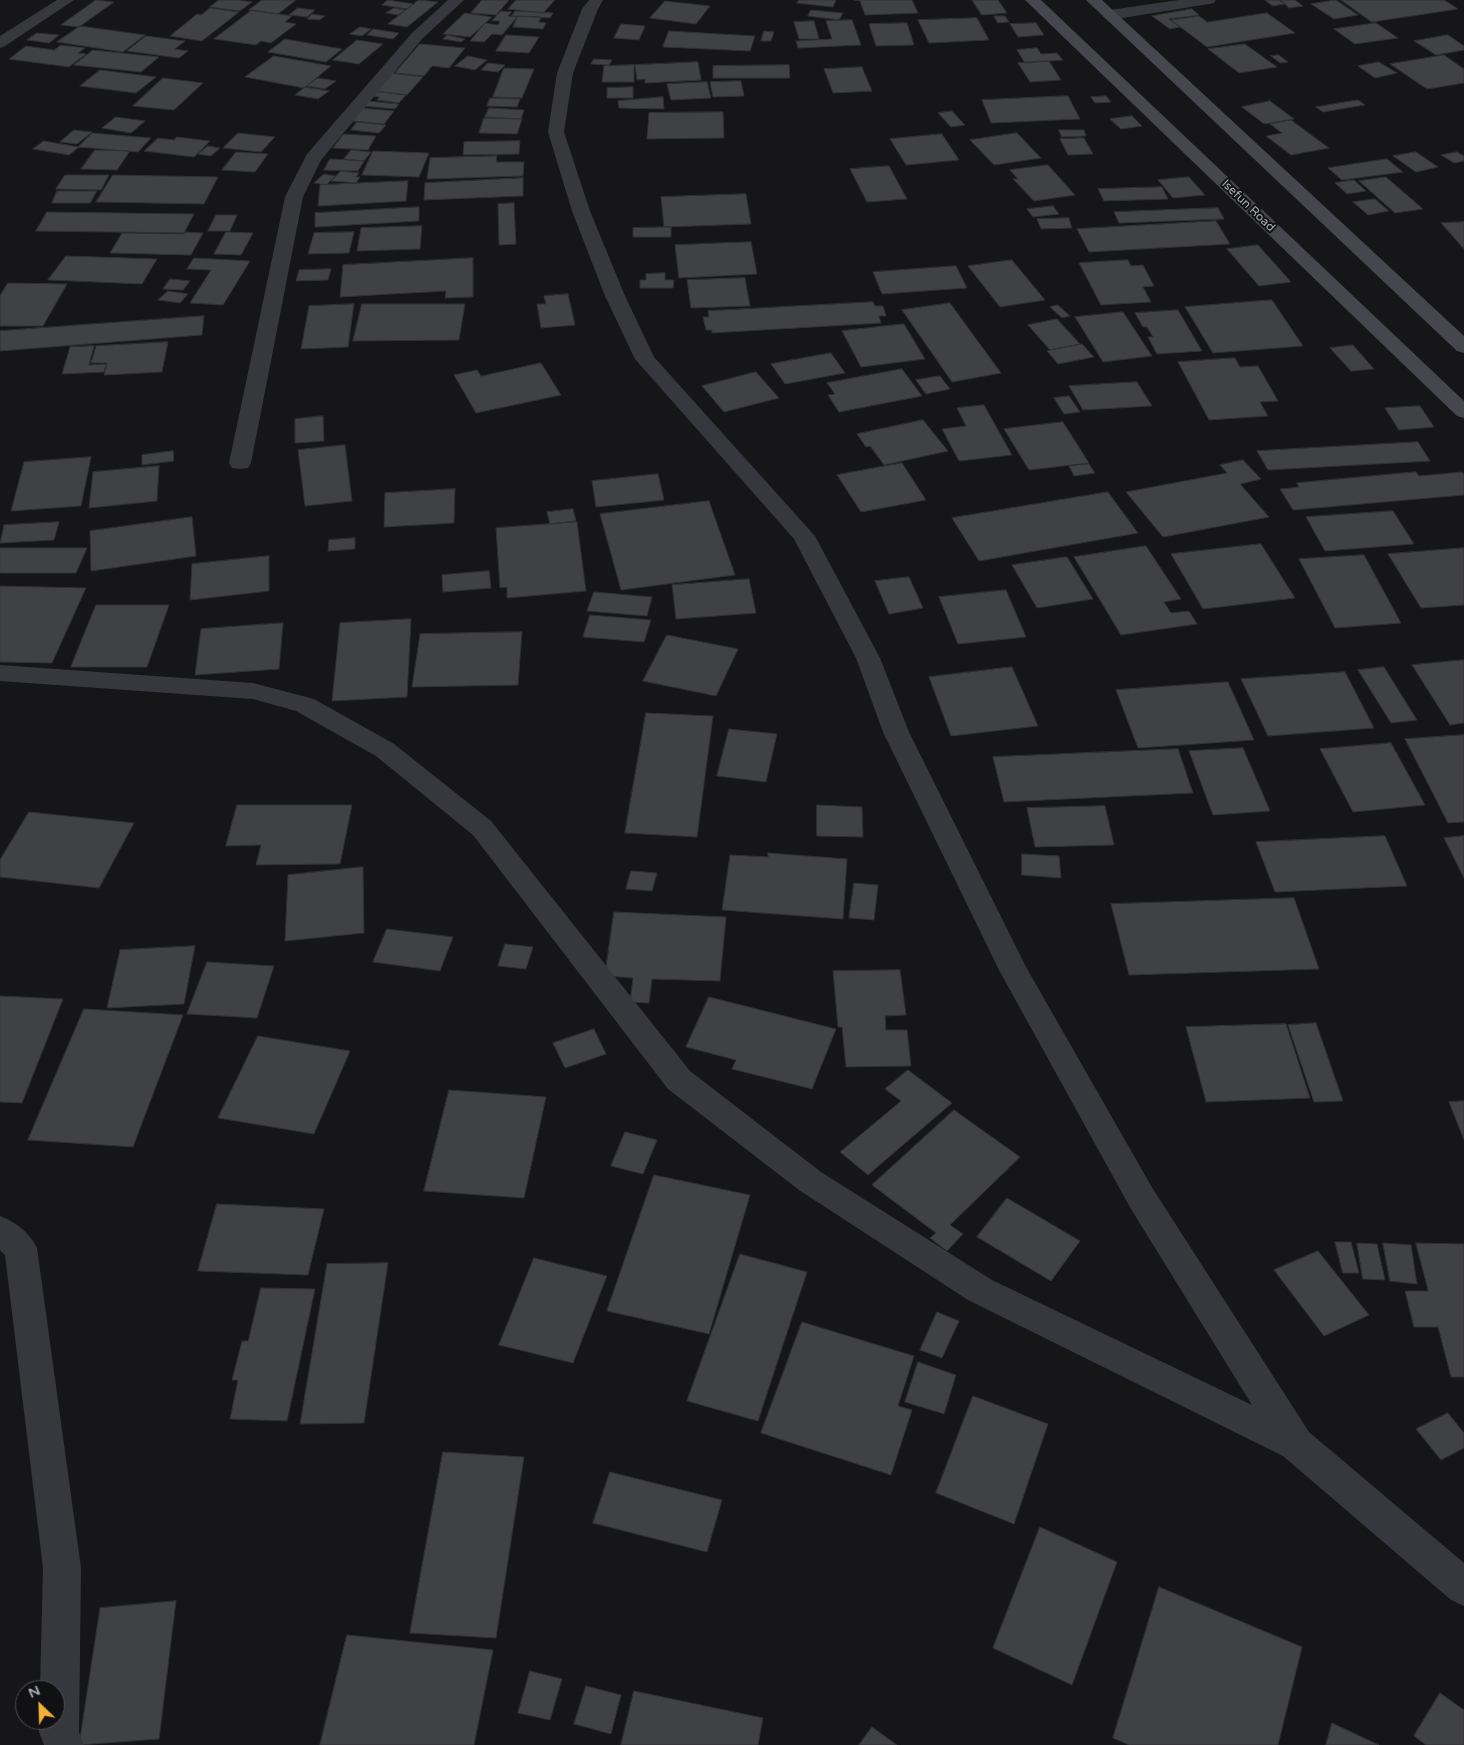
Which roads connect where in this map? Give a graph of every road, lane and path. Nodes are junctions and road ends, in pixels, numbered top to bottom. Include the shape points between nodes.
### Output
1 (67, 0) edge
2 (457, 0) edge
3 (596, 0) edge
4 (1032, 0) edge
5 (1093, 0) edge
6 (1209, 0) edge
7 (1110, 15) junction
8 (0, 44) edge
9 (1464, 347) edge
10 (1464, 412) edge
11 (240, 463) dead end
12 (0, 673) edge
13 (0, 1230) edge
14 (1296, 1444) junction
15 (1464, 1587) edge
16 (64, 1745) edge

1 - 8 street
2 - 11 street via 417,36 313,158 294,197
3 - 14 street via 565,73 556,132 581,211 644,359 804,536 868,658 896,732 1013,970 1142,1199
4 - 10 street, Isefun Road
5 - 7 street
6 - 7 street
7 - 9 street
12 - 14 street via 253,691 304,704 385,750 482,828 679,1080 810,1181 980,1290
13 - 16 street via 21,1248 62,1568 59,1732
14 - 15 street

